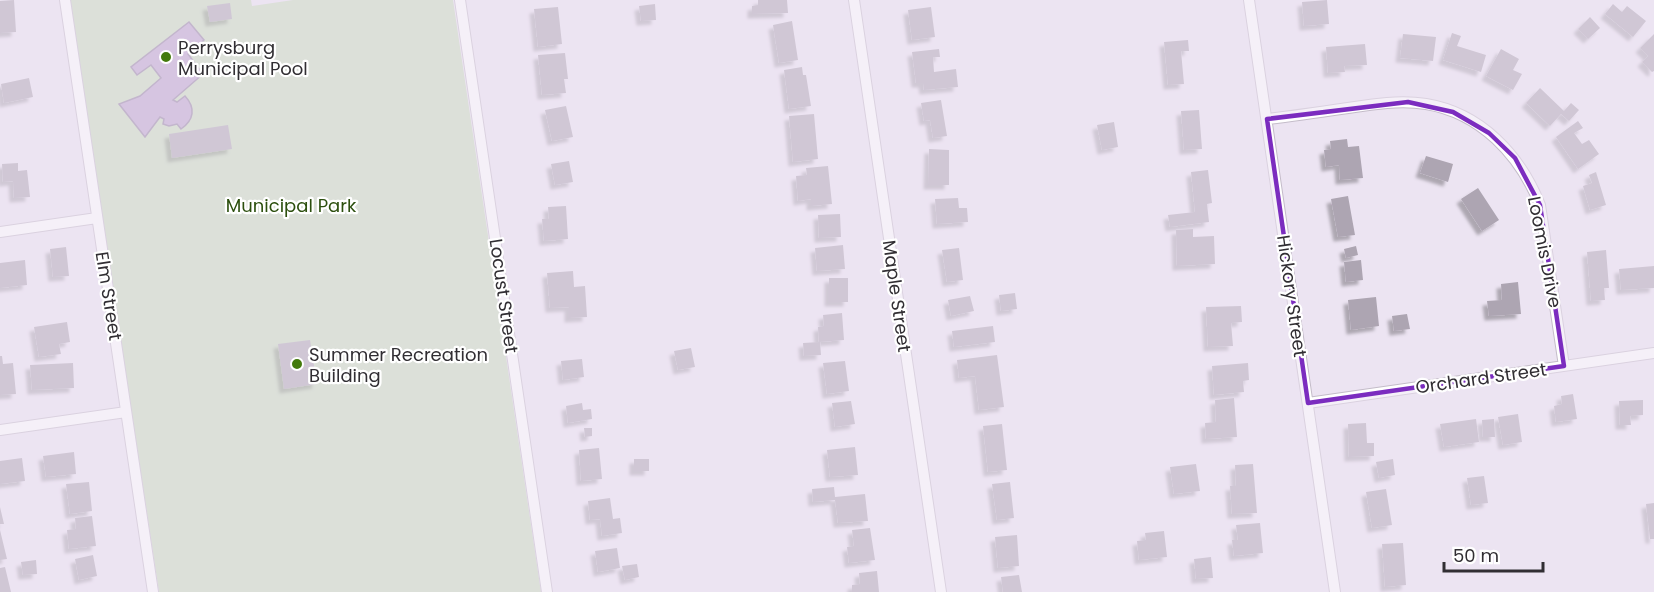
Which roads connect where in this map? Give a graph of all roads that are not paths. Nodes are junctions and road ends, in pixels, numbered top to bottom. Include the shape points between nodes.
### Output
1 (65, 0) edge
2 (460, 0) edge
3 (854, 0) edge
4 (1249, 0) edge
5 (1267, 119) junction
6 (97, 218) junction
7 (0, 232) edge
8 (1654, 353) edge
9 (1564, 366) junction
10 (1308, 403) junction
11 (126, 412) junction
12 (0, 430) edge
13 (153, 592) edge
14 (547, 592) edge
15 (941, 592) edge
16 (1335, 592) edge

1 - 6 street, Elm Street
2 - 14 street, Locust Street
3 - 15 street, Maple Street
4 - 5 street, Hickory Street
5 - 9 street, Loomis Drive via 1408,102 1453,112 1489,133 1515,158 1540,205
5 - 10 street, Hickory Street
6 - 7 street
6 - 11 street, Elm Street
8 - 9 street, Orchard Street
9 - 10 street, Orchard Street
10 - 16 street, Hickory Street
11 - 12 street
11 - 13 street, Elm Street

